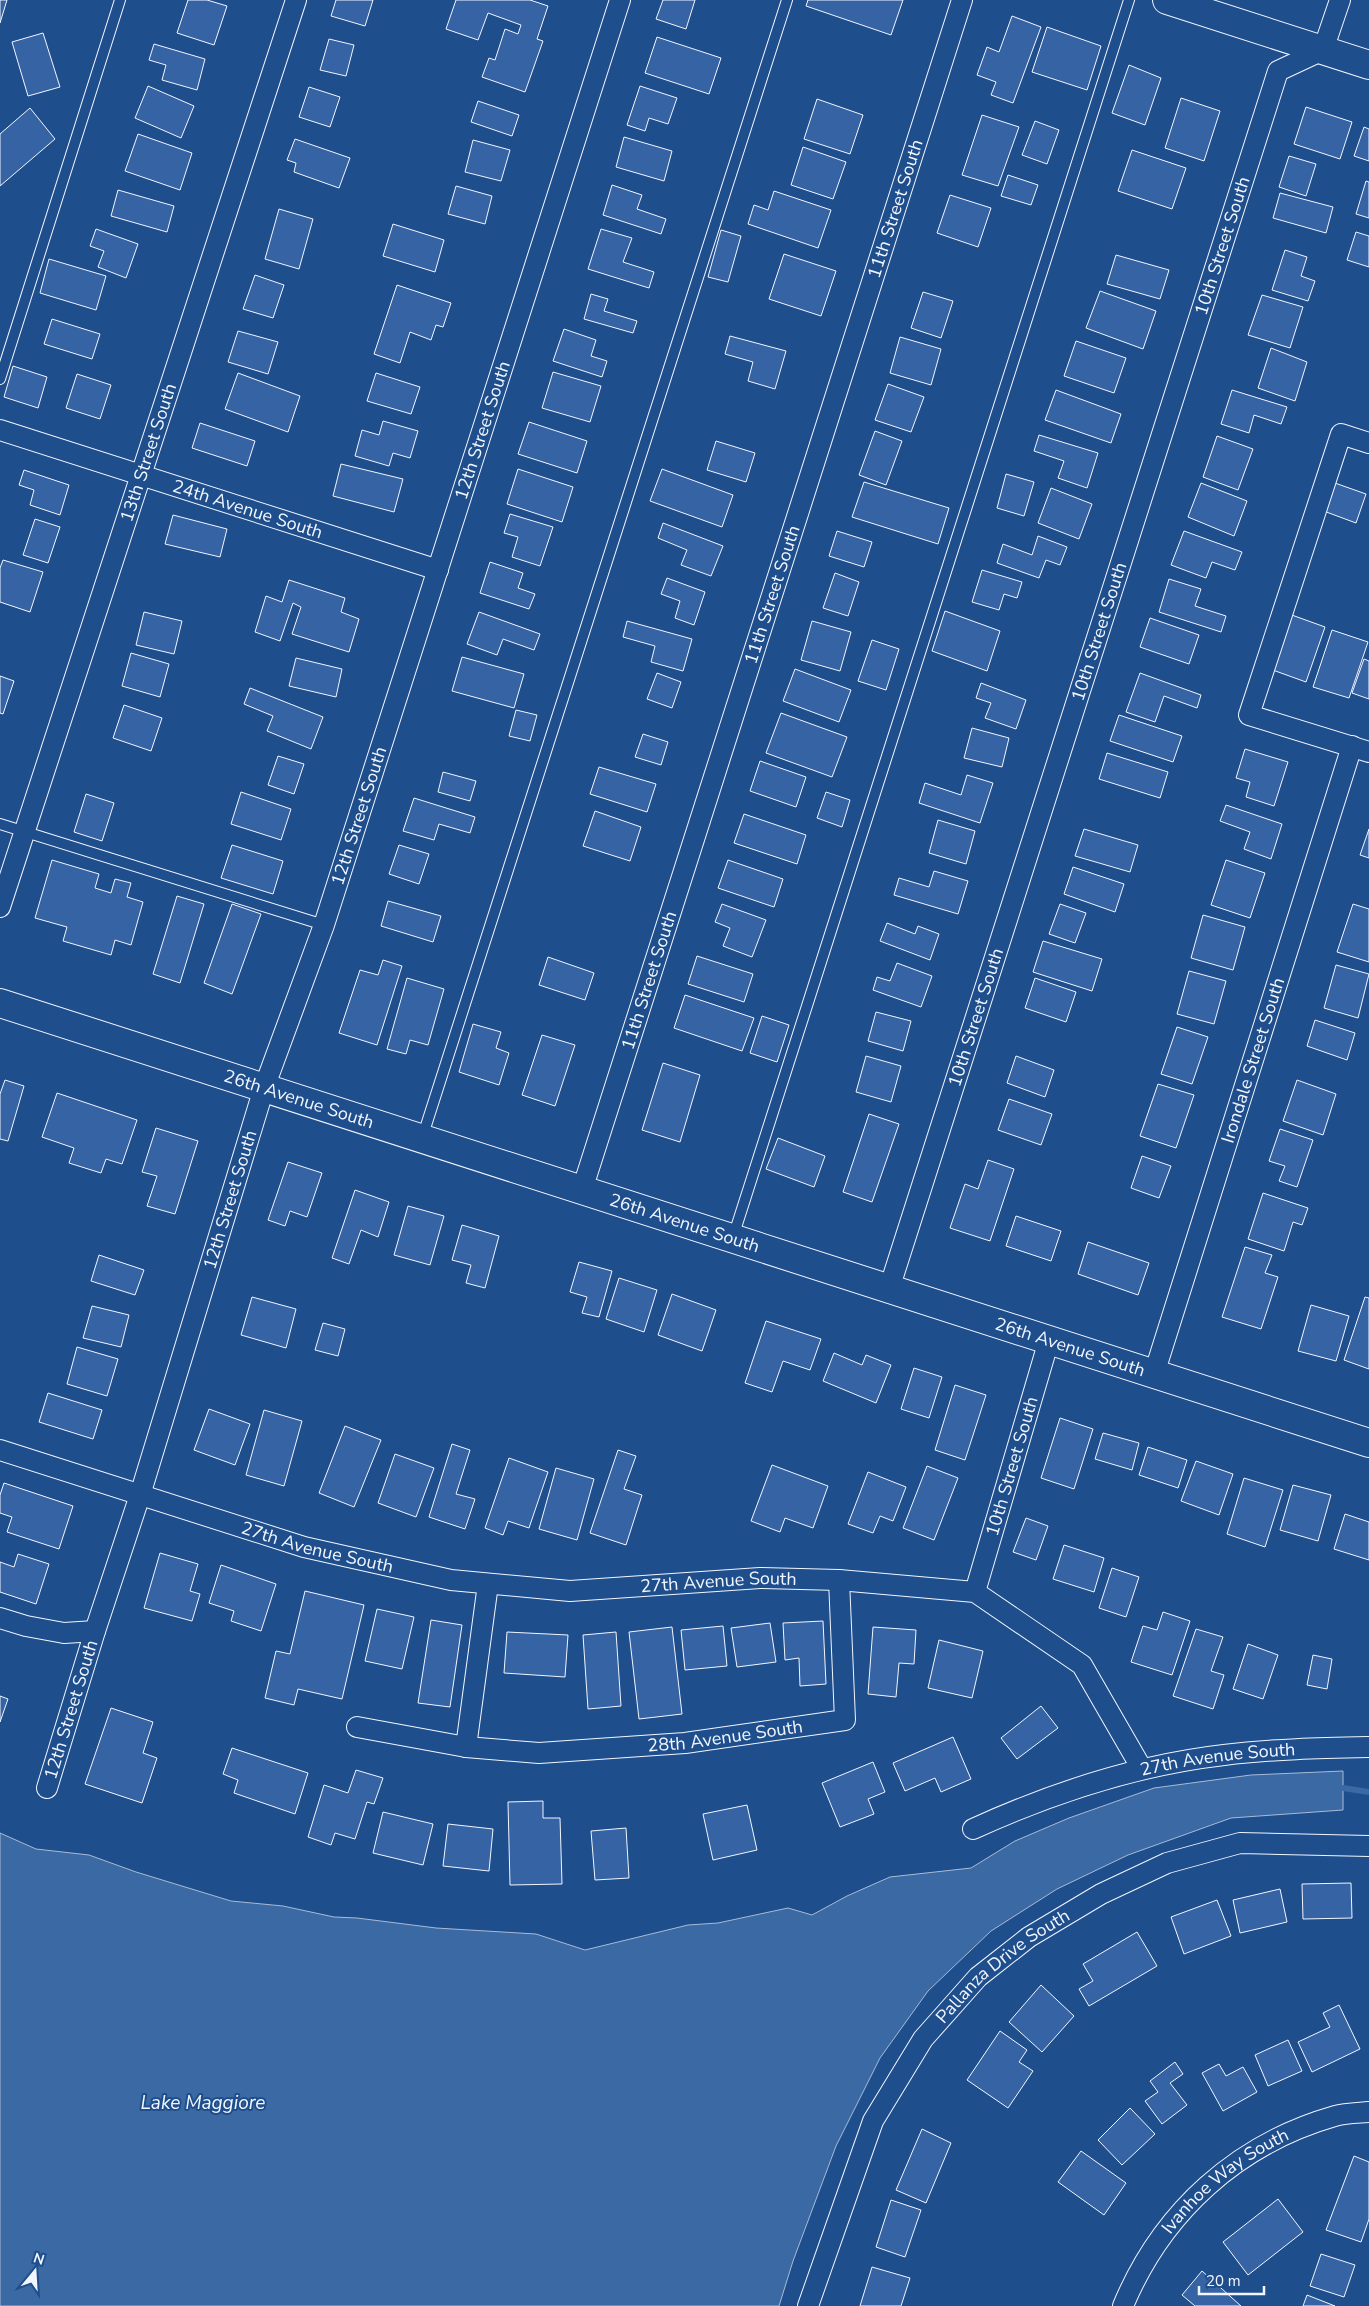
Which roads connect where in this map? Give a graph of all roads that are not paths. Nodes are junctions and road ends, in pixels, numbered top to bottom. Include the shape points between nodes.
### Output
1 (120, 0) edge
2 (296, 0) edge
3 (620, 0) edge
4 (787, 0) edge
5 (962, 0) edge
6 (1129, 0) edge
7 (1167, 0) edge
8 (1340, 0) edge
9 (1323, 50) junction
10 (1369, 65) edge
11 (0, 379) edge
12 (0, 430) edge
13 (1369, 443) edge
14 (141, 475) junction
15 (438, 570) junction
16 (1361, 749) edge
17 (0, 824) edge
18 (24, 833) junction
19 (0, 907) edge
20 (324, 925) junction
21 (0, 1003) edge
22 (264, 1088) junction
23 (422, 1139) junction
24 (582, 1190) junction
25 (732, 1239) junction
26 (889, 1289) junction
27 (1048, 1340) junction
28 (1154, 1374) junction
29 (1369, 1443) edge
30 (0, 1450) edge
31 (140, 1495) junction
32 (839, 1580) junction
33 (488, 1584) junction
34 (974, 1592) junction
35 (0, 1618) edge
36 (95, 1631) junction
37 (357, 1727) dead end
38 (466, 1746) junction
39 (1369, 1746) edge
40 (1142, 1769) junction
41 (47, 1788) dead end
42 (973, 1829) dead end
43 (1369, 1846) edge
44 (1369, 2112) edge
45 (808, 2306) edge
46 (1123, 2306) edge

1 - 11 lane
2 - 14 street, 13th Street South
3 - 15 street, 12th Street South
4 - 23 lane
5 - 24 street, 11th Street South
6 - 25 lane
7 - 9 street
8 - 9 street
9 - 10 street
9 - 26 street, 10th Street South via 1278,71
12 - 14 street, 24th Avenue South
13 - 16 street via 1341,434 1249,715
14 - 15 street, 24th Avenue South
14 - 18 street, 13th Street South
15 - 20 street, 12th Street South
16 - 28 street, Irondale Street South
17 - 18 lane
18 - 19 street, 13th Street South
18 - 20 lane
20 - 22 street, 12th Street South
21 - 22 street, 26th Avenue South
22 - 23 street, 26th Avenue South
22 - 31 street, 12th Street South
23 - 24 street, 26th Avenue South
24 - 25 street, 26th Avenue South
25 - 26 street, 26th Avenue South
26 - 27 street, 26th Avenue South
27 - 28 street, 26th Avenue South
27 - 34 street, 10th Street South
28 - 29 street, 26th Avenue South
30 - 31 street, 27th Avenue South
31 - 33 street, 27th Avenue South via 304,1547 451,1580
31 - 36 street, 12th Street South
32 - 33 street, 27th Avenue South via 760,1578 570,1591
32 - 34 street, 27th Avenue South
32 - 38 street, 28th Avenue South via 846,1720 685,1743 539,1753
33 - 38 street
34 - 40 street, 27th Avenue South via 1082,1665
35 - 36 street, 12th Street South via 64,1633
36 - 41 street, 12th Street South
37 - 38 street, 28th Avenue South
39 - 40 street, 27th Avenue South via 1223,1755
40 - 42 street via 1028,1804
43 - 45 street, Pallanza Drive South via 1240,1843 1167,1863 1102,1894 1029,1937 978,1977 923,2039 873,2121
44 - 46 street, Ivanhoe Way South via 1336,2116 1276,2138 1230,2166 1164,2230 1136,2275

